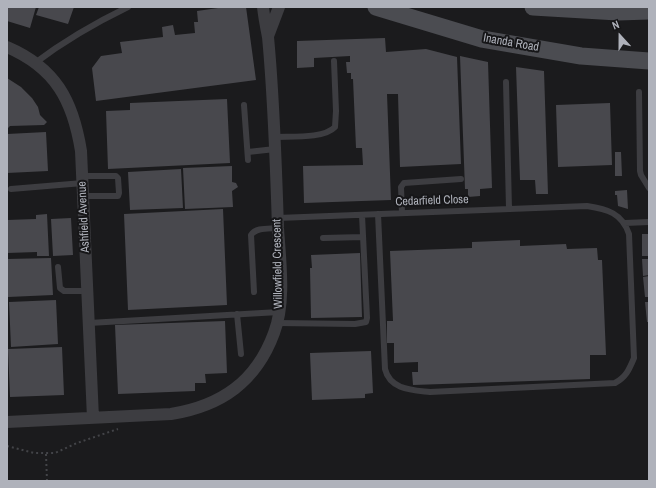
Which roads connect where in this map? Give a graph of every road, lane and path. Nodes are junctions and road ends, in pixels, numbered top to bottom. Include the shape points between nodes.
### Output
1 (128, 7) edge
2 (263, 7) edge
3 (279, 7) edge
4 (376, 7) edge
5 (533, 7) edge
6 (649, 11) edge
7 (268, 36) junction
8 (7, 47) edge
9 (334, 61) dead end
10 (649, 61) edge
11 (35, 63) junction
12 (506, 82) dead end
13 (639, 92) dead end
14 (244, 105) dead end
15 (275, 143) junction
16 (248, 152) junction
17 (248, 160) dead end
18 (462, 179) dead end
19 (83, 180) junction
20 (649, 188) edge
21 (11, 189) dead end
22 (84, 196) junction
23 (509, 209) junction
24 (402, 213) junction
25 (378, 214) junction
26 (362, 215) junction
27 (649, 222) edge
28 (278, 223) junction
29 (625, 223) junction
30 (363, 236) junction
31 (322, 238) dead end
32 (58, 267) dead end
33 (88, 291) junction
34 (254, 292) dead end
35 (237, 314) junction
36 (278, 317) junction
37 (89, 323) junction
38 (240, 354) dead end
39 (93, 418) junction
40 (7, 422) edge
41 (120, 428) dead end
42 (7, 446) edge
43 (46, 454) junction
44 (47, 481) edge

1 - 11 lane via 102,20
2 - 7 street, Willowfield Crescent
3 - 7 street, Willowfield Crescent
4 - 10 main road, Inanda Road via 482,39 581,56
5 - 6 main road via 618,12
7 - 15 street, Willowfield Crescent
8 - 11 street, Ashfield Avenue
9 - 15 lane via 334,127 316,135
11 - 19 street, Ashfield Avenue via 54,81 74,116 82,151
12 - 23 lane
13 - 20 lane via 640,171
14 - 16 lane
15 - 16 lane
15 - 28 street, Willowfield Crescent
16 - 17 lane
18 - 24 lane via 404,183 401,187
19 - 21 lane
19 - 22 street, Ashfield Avenue
19 - 22 lane via 116,176 119,193 118,196
22 - 33 street, Ashfield Avenue
23 - 24 lane, Cedarfield Close
23 - 29 lane, Cedarfield Close via 587,206 602,208
24 - 25 lane, Cedarfield Close
25 - 26 lane, Cedarfield Close
25 - 29 lane via 387,376 402,388 430,392 614,382 621,379 629,372 634,358 629,234
26 - 28 lane, Cedarfield Close
26 - 30 lane
27 - 29 lane
28 - 34 lane, Cedarfield Close via 257,230 251,235
28 - 36 street, Willowfield Crescent via 281,283
30 - 31 lane
30 - 36 lane via 366,322 355,324
32 - 33 lane via 61,290
33 - 37 street, Ashfield Avenue
35 - 36 lane
35 - 37 lane
35 - 38 lane
36 - 39 street, Willowfield Crescent via 266,353 249,376 234,390 212,403 171,414
37 - 39 street, Ashfield Avenue
39 - 40 street, Willowfield Crescent
41 - 43 path via 55,453
42 - 43 path
43 - 44 path

